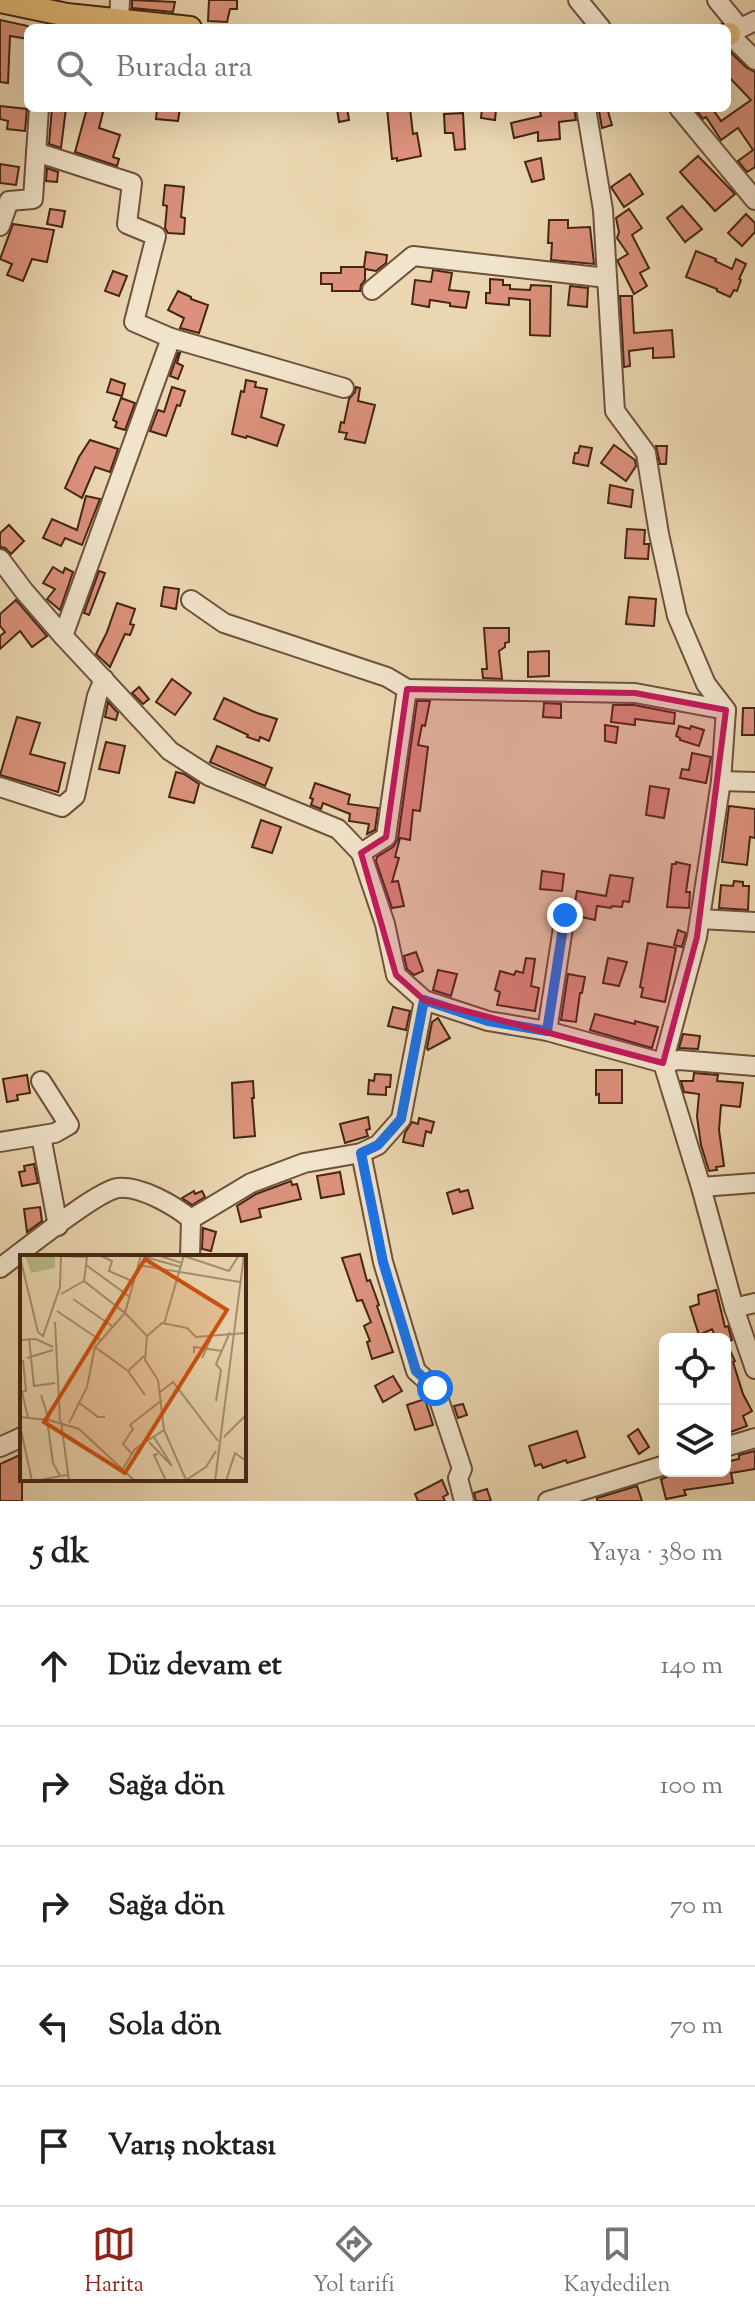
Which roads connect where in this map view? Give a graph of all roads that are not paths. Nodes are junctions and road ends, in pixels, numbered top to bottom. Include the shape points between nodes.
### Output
1 (578, 0) edge
2 (717, 0) edge
3 (0, 1) edge
4 (119, 11) edge
5 (37, 19) edge
6 (173, 24) edge
7 (598, 24) edge
8 (738, 30) edge
9 (755, 60) edge
10 (39, 112) edge
11 (587, 112) edge
12 (682, 112) edge
13 (36, 152) junction
14 (755, 200) edge
15 (0, 226) edge
16 (607, 278) junction
17 (372, 290) dead end
18 (171, 338) junction
19 (344, 388) dead end
20 (0, 559) edge
21 (191, 600) dead end
22 (63, 636) junction
23 (104, 679) junction
24 (407, 689) junction
25 (726, 710) junction
26 (721, 781) junction
27 (755, 782) edge
28 (0, 787) edge
29 (361, 853) junction
30 (565, 915) dead end
31 (700, 919) junction
32 (755, 922) edge
33 (424, 1000) junction
34 (547, 1031) junction
35 (663, 1063) junction
36 (755, 1066) edge
37 (41, 1081) dead end
38 (41, 1136) junction
39 (0, 1142) edge
40 (361, 1153) junction
41 (755, 1183) edge
42 (701, 1187) junction
43 (191, 1219) junction
44 (58, 1226) junction
45 (190, 1255) edge
46 (0, 1268) edge
47 (755, 1303) edge
48 (734, 1308) junction
49 (755, 1369) edge
50 (20, 1438) edge
51 (755, 1438) edge
52 (731, 1445) edge
53 (0, 1447) edge
54 (659, 1467) edge
55 (464, 1501) edge
56 (548, 1501) edge

1 - 7 street
2 - 8 street
3 - 5 main road
4 - 5 main road
4 - 6 main road
8 - 9 street
10 - 13 street
11 - 16 street via 603,210
12 - 14 street
13 - 15 street via 33,199 9,201
13 - 18 street via 132,183 127,224 156,236 134,322
16 - 17 street via 413,256
16 - 25 street via 615,411 646,453 677,616 706,684
18 - 19 street
18 - 22 street
20 - 22 street
21 - 24 street via 224,623 387,677
22 - 23 street
23 - 28 street via 75,796 62,807
23 - 29 street via 170,751 209,776 338,829
24 - 25 street via 635,693
24 - 29 street via 386,837
25 - 26 street
26 - 27 street
26 - 31 street
29 - 33 street via 396,975
30 - 34 street
31 - 32 street
31 - 35 street
33 - 34 street via 488,1021
33 - 40 street via 401,1119 378,1145
34 - 35 street
35 - 36 street
35 - 42 street
37 - 38 street via 69,1125
38 - 39 street
38 - 44 street
40 - 43 street via 304,1163 251,1183
40 - 55 street via 383,1262 416,1371 435,1388 462,1469 458,1478
41 - 42 street
42 - 48 street
43 - 44 street via 142,1191 118,1188
43 - 45 street
44 - 46 street
47 - 48 street
48 - 49 street
50 - 53 street
51 - 52 street
54 - 56 street

